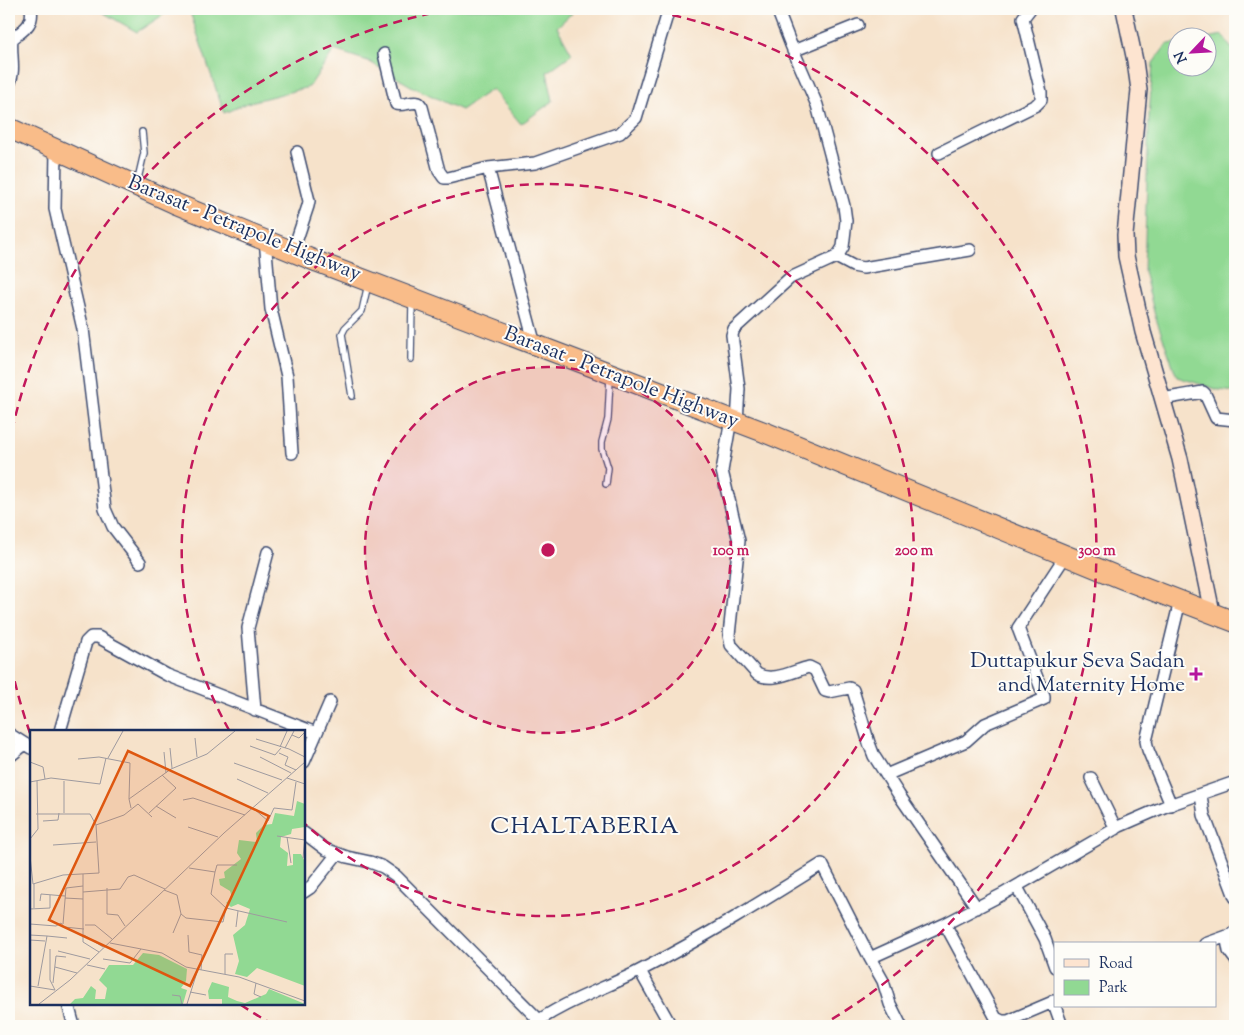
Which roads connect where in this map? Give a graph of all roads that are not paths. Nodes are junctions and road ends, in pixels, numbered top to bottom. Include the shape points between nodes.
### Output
1 (31, 9) edge
2 (669, 9) edge
3 (777, 9) edge
4 (1030, 9) edge
5 (1124, 9) edge
6 (858, 25) dead end
7 (793, 51) junction
8 (384, 54) dead end
9 (9, 84) edge
10 (9, 128) edge
11 (142, 132) dead end
12 (56, 150) junction
13 (297, 152) dead end
14 (939, 153) dead end
15 (488, 168) junction
16 (136, 185) junction
17 (265, 239) junction
18 (970, 250) dead end
19 (292, 251) junction
20 (836, 257) junction
21 (368, 280) junction
22 (412, 297) junction
23 (536, 345) junction
24 (411, 359) dead end
25 (610, 373) junction
26 (352, 396) dead end
27 (1162, 399) junction
28 (734, 420) junction
29 (1235, 420) edge
30 (292, 453) dead end
31 (606, 484) dead end
32 (268, 552) dead end
33 (1066, 555) junction
34 (140, 562) dead end
35 (1180, 601) junction
36 (1212, 612) junction
37 (1235, 622) edge
38 (330, 702) dead end
39 (255, 710) junction
40 (60, 730) edge
41 (316, 733) junction
42 (9, 734) edge
43 (28, 746) edge
44 (9, 757) edge
45 (305, 760) edge
46 (886, 775) junction
47 (1091, 778) dead end
48 (1235, 782) edge
49 (1201, 794) junction
50 (1171, 805) junction
51 (1116, 829) junction
52 (305, 834) edge
53 (337, 854) junction
54 (1017, 887) junction
55 (305, 891) edge
56 (1235, 897) edge
57 (977, 908) junction
58 (945, 924) junction
59 (1233, 933) edge
60 (1210, 942) edge
61 (870, 958) junction
62 (1235, 959) edge
63 (1054, 964) edge
64 (640, 971) junction
65 (1054, 1001) edge
66 (68, 1005) edge
67 (1056, 1008) edge
68 (535, 1023) edge
69 (74, 1026) edge
70 (671, 1026) edge
71 (901, 1026) edge
72 (1062, 1026) edge

1 - 9 street via 30,23 12,39 13,72
2 - 15 street via 636,118 627,128 535,162
3 - 7 street
4 - 14 street via 1023,18 1042,92 1041,100
5 - 27 street via 1139,90 1125,235 1126,256
6 - 7 street
7 - 20 street via 817,105 846,214 843,247
8 - 15 street via 396,104 415,102 422,107 441,176 448,178
10 - 12 highway, Barasat - Petrapole Highway
11 - 16 lane via 144,153
12 - 16 highway, Barasat - Petrapole Highway
12 - 34 street via 55,209 82,329 105,509 113,527
13 - 19 street via 309,201
15 - 23 street
16 - 17 highway, Barasat - Petrapole Highway
17 - 19 highway, Barasat - Petrapole Highway
17 - 30 street via 271,309 287,376
18 - 20 street via 863,268
19 - 21 highway, Barasat - Petrapole Highway
20 - 28 street via 790,278 734,329 739,390
21 - 22 highway, Barasat - Petrapole Highway
21 - 26 lane via 362,311 342,334
22 - 23 highway, Barasat - Petrapole Highway
22 - 24 lane
23 - 25 highway, Barasat - Petrapole Highway
25 - 28 highway, Barasat - Petrapole Highway
25 - 31 lane via 608,419 602,442 608,468
27 - 29 street via 1203,392 1216,418
27 - 36 street via 1180,459
28 - 33 highway, Barasat - Petrapole Highway
28 - 46 street via 722,471 739,541 729,635 731,645 762,677 771,678 812,667 825,692 854,690 869,743
32 - 39 street via 248,628
33 - 35 highway, Barasat - Petrapole Highway
33 - 46 street via 1018,628 1044,699 985,724 966,741
35 - 36 highway, Barasat - Petrapole Highway
35 - 50 street via 1146,741
36 - 37 highway, Barasat - Petrapole Highway
38 - 41 street
39 - 40 street via 167,675 98,637 86,642
39 - 41 street
41 - 45 street
42 - 43 street
43 - 44 street
46 - 57 street
47 - 51 street
48 - 49 street
49 - 50 street
49 - 56 street via 1204,815
50 - 51 street
51 - 54 street
52 - 53 street
53 - 55 street
53 - 68 street via 370,862 396,876
54 - 57 street
54 - 63 street via 1045,939
57 - 58 street
58 - 61 street
58 - 65 street via 998,1020 1008,1021
59 - 60 street
59 - 62 street via 1227,940
61 - 64 street via 822,864 698,941
61 - 71 street
64 - 68 street
64 - 70 street
66 - 69 street
67 - 72 street

